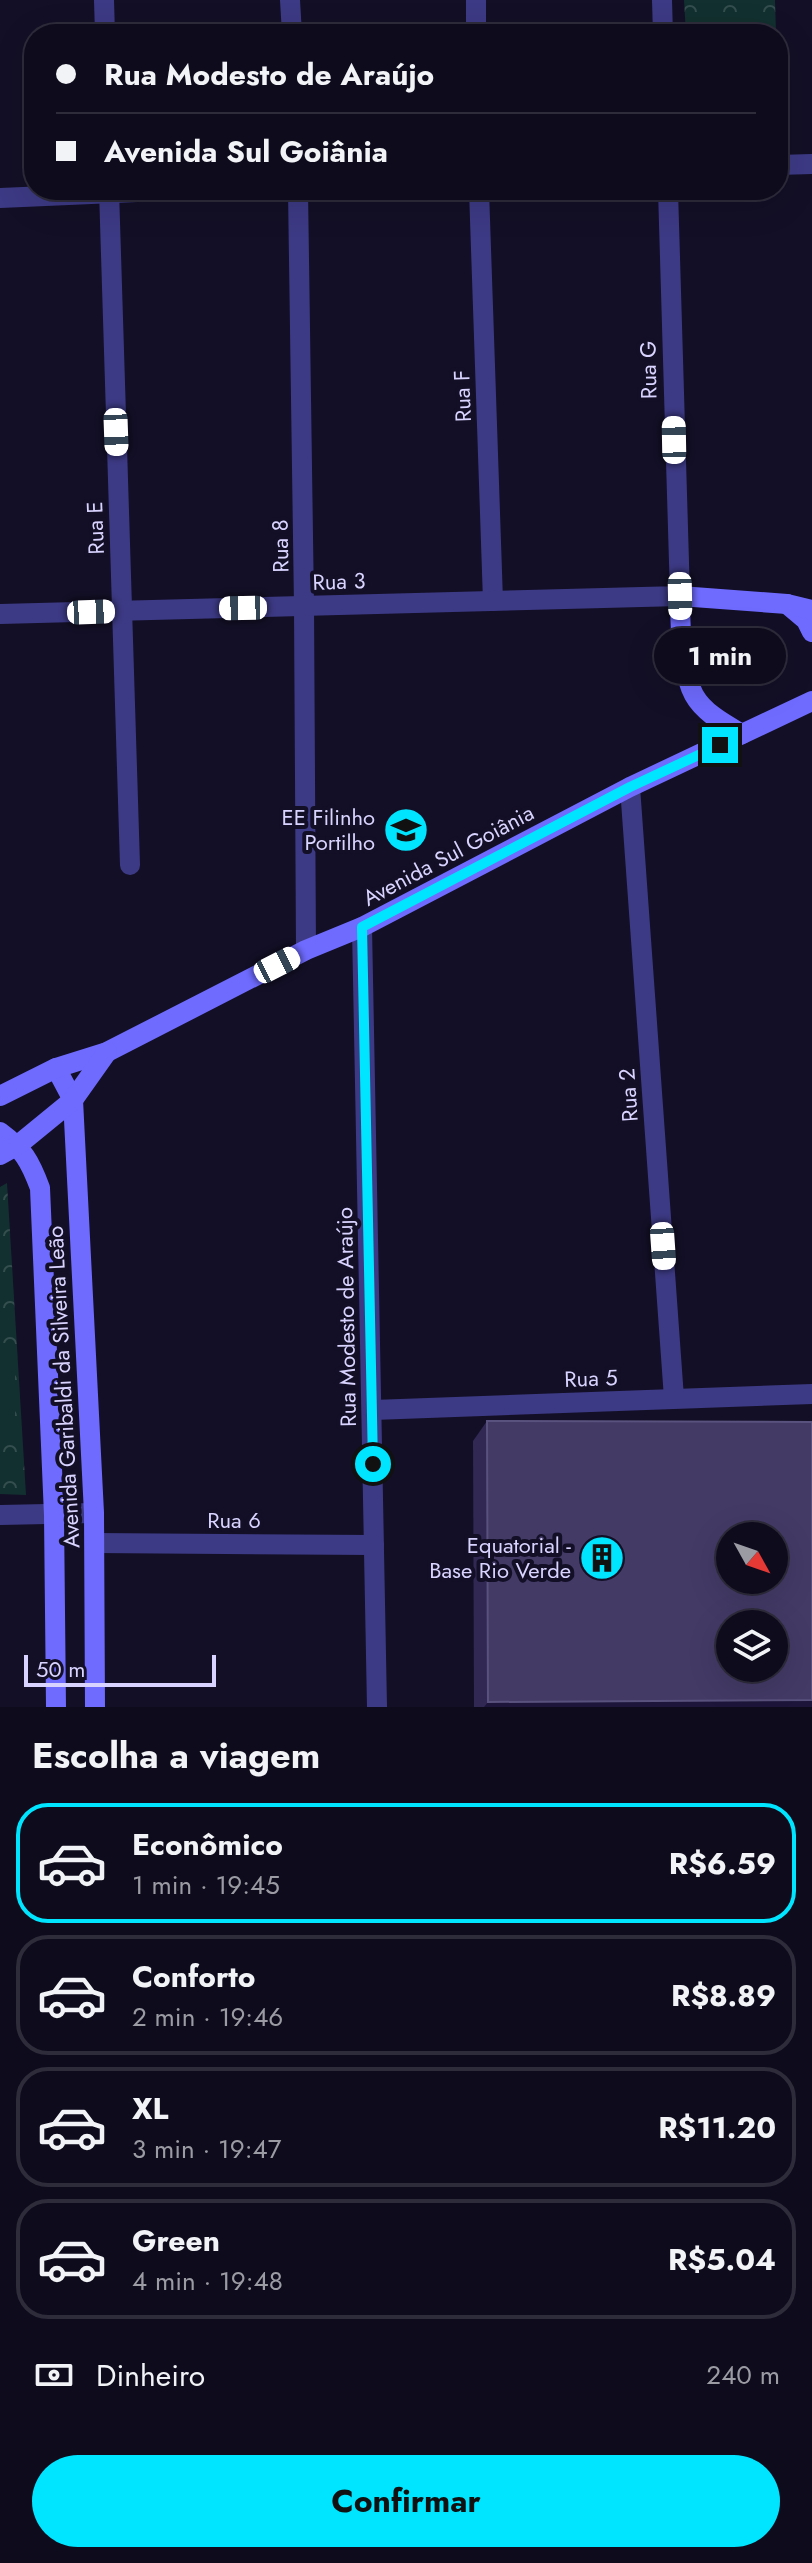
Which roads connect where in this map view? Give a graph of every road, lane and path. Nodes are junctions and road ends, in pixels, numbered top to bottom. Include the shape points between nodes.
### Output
1 (104, 0) edge
2 (290, 0) edge
3 (476, 0) edge
4 (662, 0) edge
5 (105, 24) edge
6 (291, 24) edge
7 (476, 24) edge
8 (663, 24) edge
9 (812, 164) edge
10 (788, 165) edge
11 (24, 197) edge
12 (0, 198) edge
13 (110, 200) edge
14 (298, 200) edge
15 (479, 200) edge
16 (668, 200) edge
17 (680, 596) junction
18 (493, 601) junction
19 (787, 604) junction
20 (304, 606) junction
21 (812, 610) edge
22 (121, 611) junction
23 (0, 614) edge
24 (812, 632) edge
25 (812, 687) edge
26 (802, 706) edge
27 (742, 734) junction
28 (630, 787) junction
29 (130, 865) dead end
30 (362, 927) junction
31 (306, 950) junction
32 (107, 1052) junction
33 (56, 1068) junction
34 (0, 1096) edge
35 (73, 1100) junction
36 (0, 1132) edge
37 (9, 1150) edge
38 (812, 1394) edge
39 (674, 1398) junction
40 (373, 1410) junction
41 (94, 1513) junction
42 (0, 1515) edge
43 (54, 1515) junction
44 (95, 1543) junction
45 (374, 1545) junction
46 (56, 1707) edge
47 (95, 1707) edge
48 (377, 1707) edge

1 - 5 street
2 - 6 street
3 - 7 street
4 - 8 street
9 - 10 street
11 - 12 street
13 - 22 street, Rua E
14 - 20 street, Rua 8
15 - 18 street, Rua F
16 - 17 street, Rua G
17 - 18 street, Rua 3
17 - 19 street
17 - 27 street via 683,646 694,695
18 - 20 street, Rua 3
19 - 21 street
19 - 24 street
20 - 22 street, Rua 3
20 - 31 street, Rua 8
22 - 23 street, Rua 3
22 - 29 street, Rua E
25 - 26 street
26 - 27 street, Avenida Sul Goiânia
27 - 28 street, Avenida Sul Goiânia
28 - 30 street, Avenida Sul Goiânia
28 - 39 street, Rua 2
30 - 31 street, Avenida Sul Goiânia
30 - 40 street, Rua Modesto de Araújo
31 - 32 street, Avenida Sul Goiânia
32 - 33 street, Avenida Sul Goiânia
32 - 35 street, Avenida Sul Goiânia
33 - 34 street, Avenida Sul Goiânia
33 - 35 street, Avenida Garibaldi da Silveira Leão
35 - 37 street, Avenida Sul Goiânia
35 - 41 street, Avenida Garibaldi da Silveira Leão
36 - 37 street
37 - 43 street, Avenida Garibaldi da Silveira Leão via 30,1163 40,1188
38 - 39 street, Rua 5
39 - 40 street, Rua 5
40 - 45 street, Rua Modesto de Araújo
41 - 43 street
41 - 44 street, Avenida Garibaldi da Silveira Leão
42 - 43 street
43 - 46 street, Avenida Garibaldi da Silveira Leão
44 - 45 street, Rua 6
44 - 47 street, Avenida Garibaldi da Silveira Leão
45 - 48 street, Rua Modesto de Araújo

